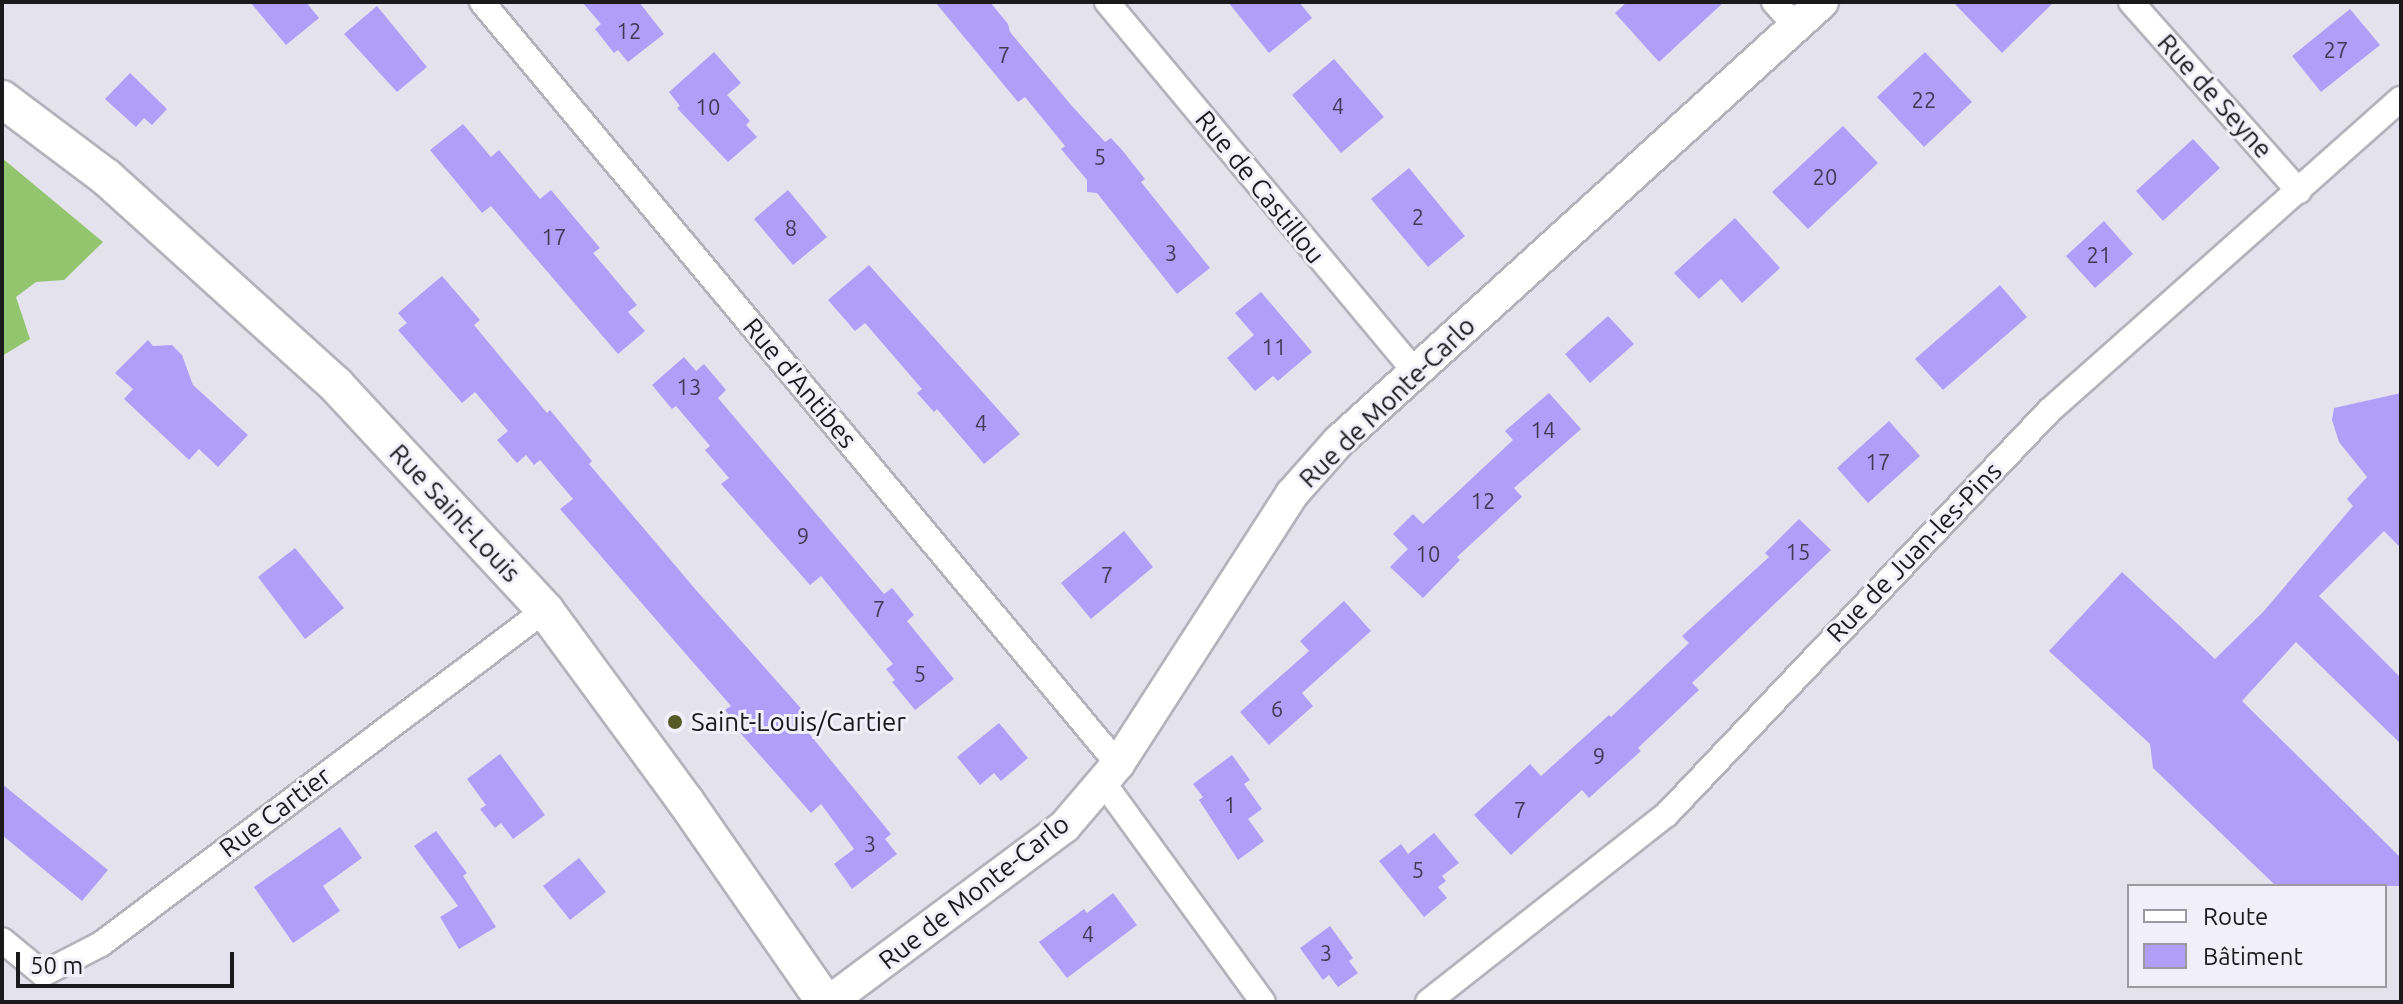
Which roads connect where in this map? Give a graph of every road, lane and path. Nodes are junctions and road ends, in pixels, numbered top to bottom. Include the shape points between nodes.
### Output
1 (482, 2) edge
2 (1107, 2) edge
3 (1822, 2) edge
4 (2131, 2) edge
5 (1784, 14) edge
6 (2, 99) edge
7 (2401, 99) edge
8 (2299, 191) junction
9 (1414, 371) junction
10 (545, 610) junction
11 (1111, 773) junction
12 (2, 940) edge
13 (827, 1002) edge
14 (1263, 1002) edge
15 (1428, 1002) edge

1 - 11 street, Rue d'Antibes
2 - 9 street, Rue de Castillou
3 - 5 street, Rue de Monte-Carlo
4 - 8 street, Rue de Seyne
5 - 9 street, Rue de Monte-Carlo
6 - 10 main road, Rue Saint-Louis via 106,177 336,385
7 - 8 street, Rue de Juan-les-Pins
8 - 15 street, Rue de Juan-les-Pins via 2049,411 1667,814
9 - 11 street, Rue de Monte-Carlo via 1292,494
10 - 12 street, Rue Cartier via 101,944 43,974
10 - 13 main road, Rue Saint-Louis
11 - 13 street, Rue de Monte-Carlo via 1042,846
11 - 14 street

